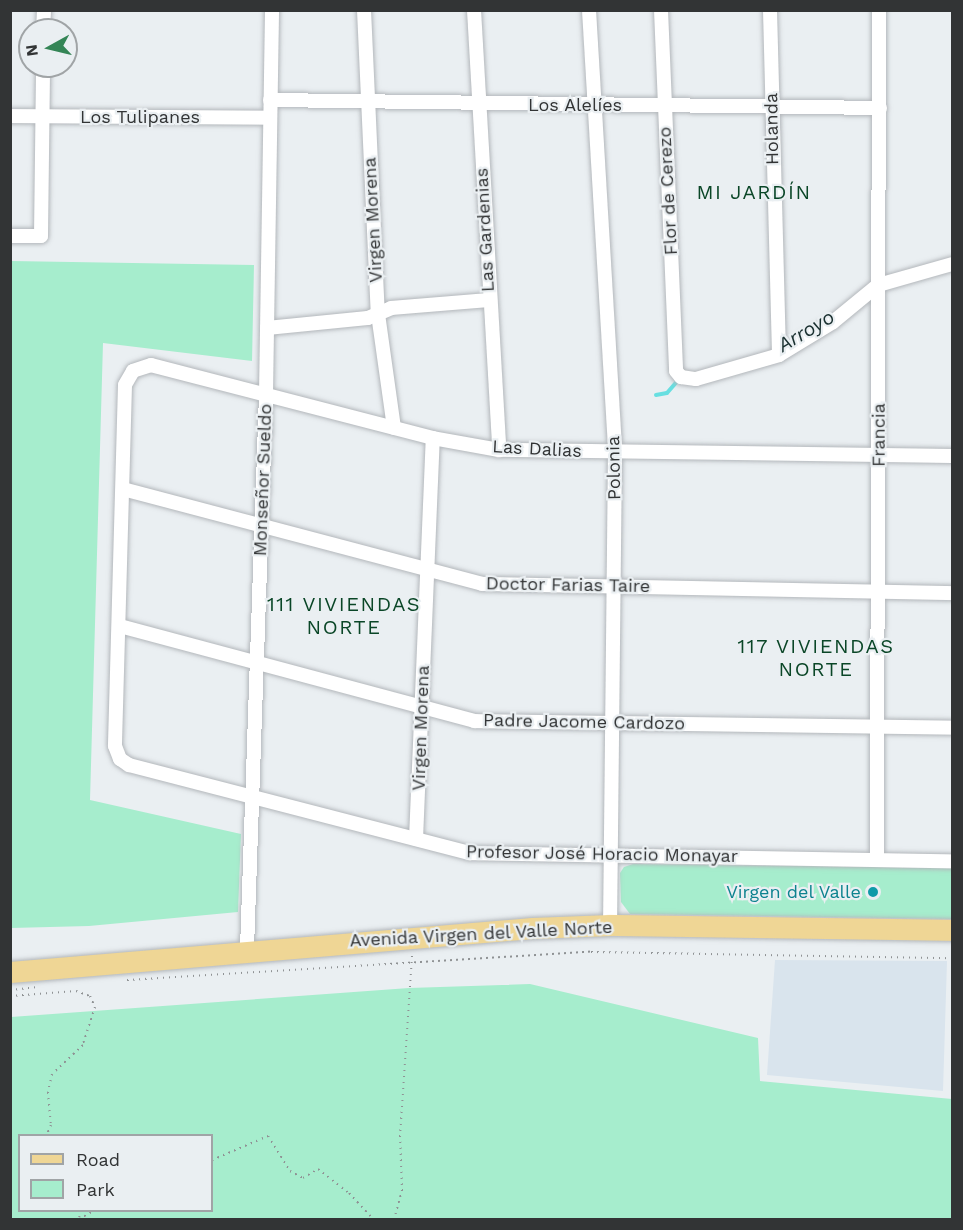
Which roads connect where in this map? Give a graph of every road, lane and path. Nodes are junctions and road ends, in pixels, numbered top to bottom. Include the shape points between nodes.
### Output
1 (272, 10) edge
2 (364, 10) edge
3 (474, 10) edge
4 (589, 10) edge
5 (662, 10) edge
6 (770, 10) edge
7 (879, 10) edge
8 (43, 78) edge
9 (270, 100) junction
10 (366, 102) junction
11 (664, 104) junction
12 (478, 105) junction
13 (592, 105) junction
14 (772, 107) junction
15 (880, 108) junction
16 (10, 116) edge
17 (42, 117) junction
18 (270, 118) junction
19 (10, 236) edge
20 (952, 264) edge
21 (878, 285) junction
22 (489, 300) junction
23 (378, 314) junction
24 (267, 328) junction
25 (778, 356) junction
26 (266, 394) junction
27 (394, 428) junction
28 (433, 438) junction
29 (500, 450) junction
30 (615, 452) junction
31 (879, 455) junction
32 (952, 456) edge
33 (123, 489) junction
34 (262, 526) junction
35 (427, 570) junction
36 (614, 587) junction
37 (879, 591) junction
38 (952, 593) edge
39 (120, 626) junction
40 (257, 663) junction
41 (422, 706) junction
42 (612, 723) junction
43 (878, 727) junction
44 (952, 728) edge
45 (252, 797) junction
46 (416, 839) junction
47 (611, 855) junction
48 (877, 859) junction
49 (952, 861) edge
50 (610, 925) junction
51 (952, 930) edge
52 (414, 936) junction
53 (247, 949) junction
54 (952, 957) edge
55 (411, 965) junction
56 (10, 972) edge
57 (116, 981) dead end
58 (43, 987) dead end
59 (10, 990) edge
60 (10, 996) edge
61 (47, 1134) edge
62 (213, 1160) edge
63 (80, 1212) edge
64 (91, 1212) edge
65 (374, 1220) edge
66 (393, 1220) edge

1 - 9 street, Monseñor Sueldo
2 - 10 street, Virgen Morena
3 - 12 street, Las Gardenias
4 - 13 street, Polonia
5 - 11 street, Flor de Cerezo
6 - 14 street, Holanda
7 - 15 street, Francia
8 - 17 street
9 - 10 street, Los Alelíes
9 - 18 street, Monseñor Sueldo
10 - 12 street, Los Alelíes
10 - 23 street, Virgen Morena
11 - 13 street, Los Alelíes
11 - 14 street, Los Alelíes
11 - 25 street, Flor de Cerezo via 676,372 681,377 696,379
12 - 13 street, Los Alelíes
12 - 22 street, Las Gardenias
13 - 30 street, Polonia
14 - 15 street, Los Alelíes
14 - 25 street, Holanda
15 - 21 street, Francia
16 - 17 street, Los Tulipanes
17 - 18 street, Los Tulipanes
17 - 19 street via 40,236
18 - 24 street, Monseñor Sueldo
20 - 21 street
21 - 25 street via 833,322
21 - 31 street, Francia
22 - 23 street via 391,308
22 - 29 street, Las Gardenias
23 - 24 street
23 - 27 street, Virgen Morena
24 - 26 street, Monseñor Sueldo
26 - 27 street, Las Dalias
26 - 33 street, Las Dalias via 151,365 133,370 125,385
26 - 34 street, Monseñor Sueldo
27 - 28 street, Las Dalias
28 - 29 street, Las Dalias
28 - 35 street, Virgen Morena
29 - 30 street, Las Dalias
30 - 31 street, Las Dalias
30 - 36 street, Polonia
31 - 32 street, Las Dalias
31 - 37 street, Francia
33 - 34 street, Doctor Farias Taire
33 - 39 street
34 - 35 street, Doctor Farias Taire
34 - 40 street, Monseñor Sueldo
35 - 36 street, Doctor Farias Taire via 482,584
35 - 41 street, Virgen Morena
36 - 37 street, Doctor Farias Taire
36 - 42 street, Polonia
37 - 38 street, Doctor Farias Taire
37 - 43 street, Francia
39 - 40 street, Padre Jacome Cardozo
39 - 45 street, Profesor José Horacio Monayar via 115,746 120,759 129,765
40 - 41 street, Padre Jacome Cardozo
40 - 45 street, Monseñor Sueldo
41 - 42 street, Padre Jacome Cardozo via 474,721
41 - 46 street, Virgen Morena
42 - 43 street, Padre Jacome Cardozo
42 - 47 street, Polonia
43 - 44 street, Padre Jacome Cardozo
43 - 48 street, Francia
45 - 46 street, Profesor José Horacio Monayar
45 - 53 street, Monseñor Sueldo
46 - 47 street, Profesor José Horacio Monayar via 470,853
47 - 48 street, Profesor José Horacio Monayar
47 - 50 street, Polonia
48 - 49 street, Profesor José Horacio Monayar
50 - 51 main road, Avenida Virgen del Valle Norte
50 - 52 main road, Avenida Virgen del Valle Norte
52 - 53 main road, Avenida Virgen del Valle Norte
52 - 55 path
53 - 56 main road, Avenida Virgen del Valle Norte
54 - 55 path via 591,952 457,958
55 - 57 path via 322,966
55 - 66 path via 400,1137 402,1191
58 - 59 path
60 - 61 path via 76,991 90,996 95,1007 83,1046 52,1074 48,1092 51,1125
62 - 65 path via 268,1136 290,1171 303,1178 318,1169 349,1193
63 - 64 path via 79,1218

